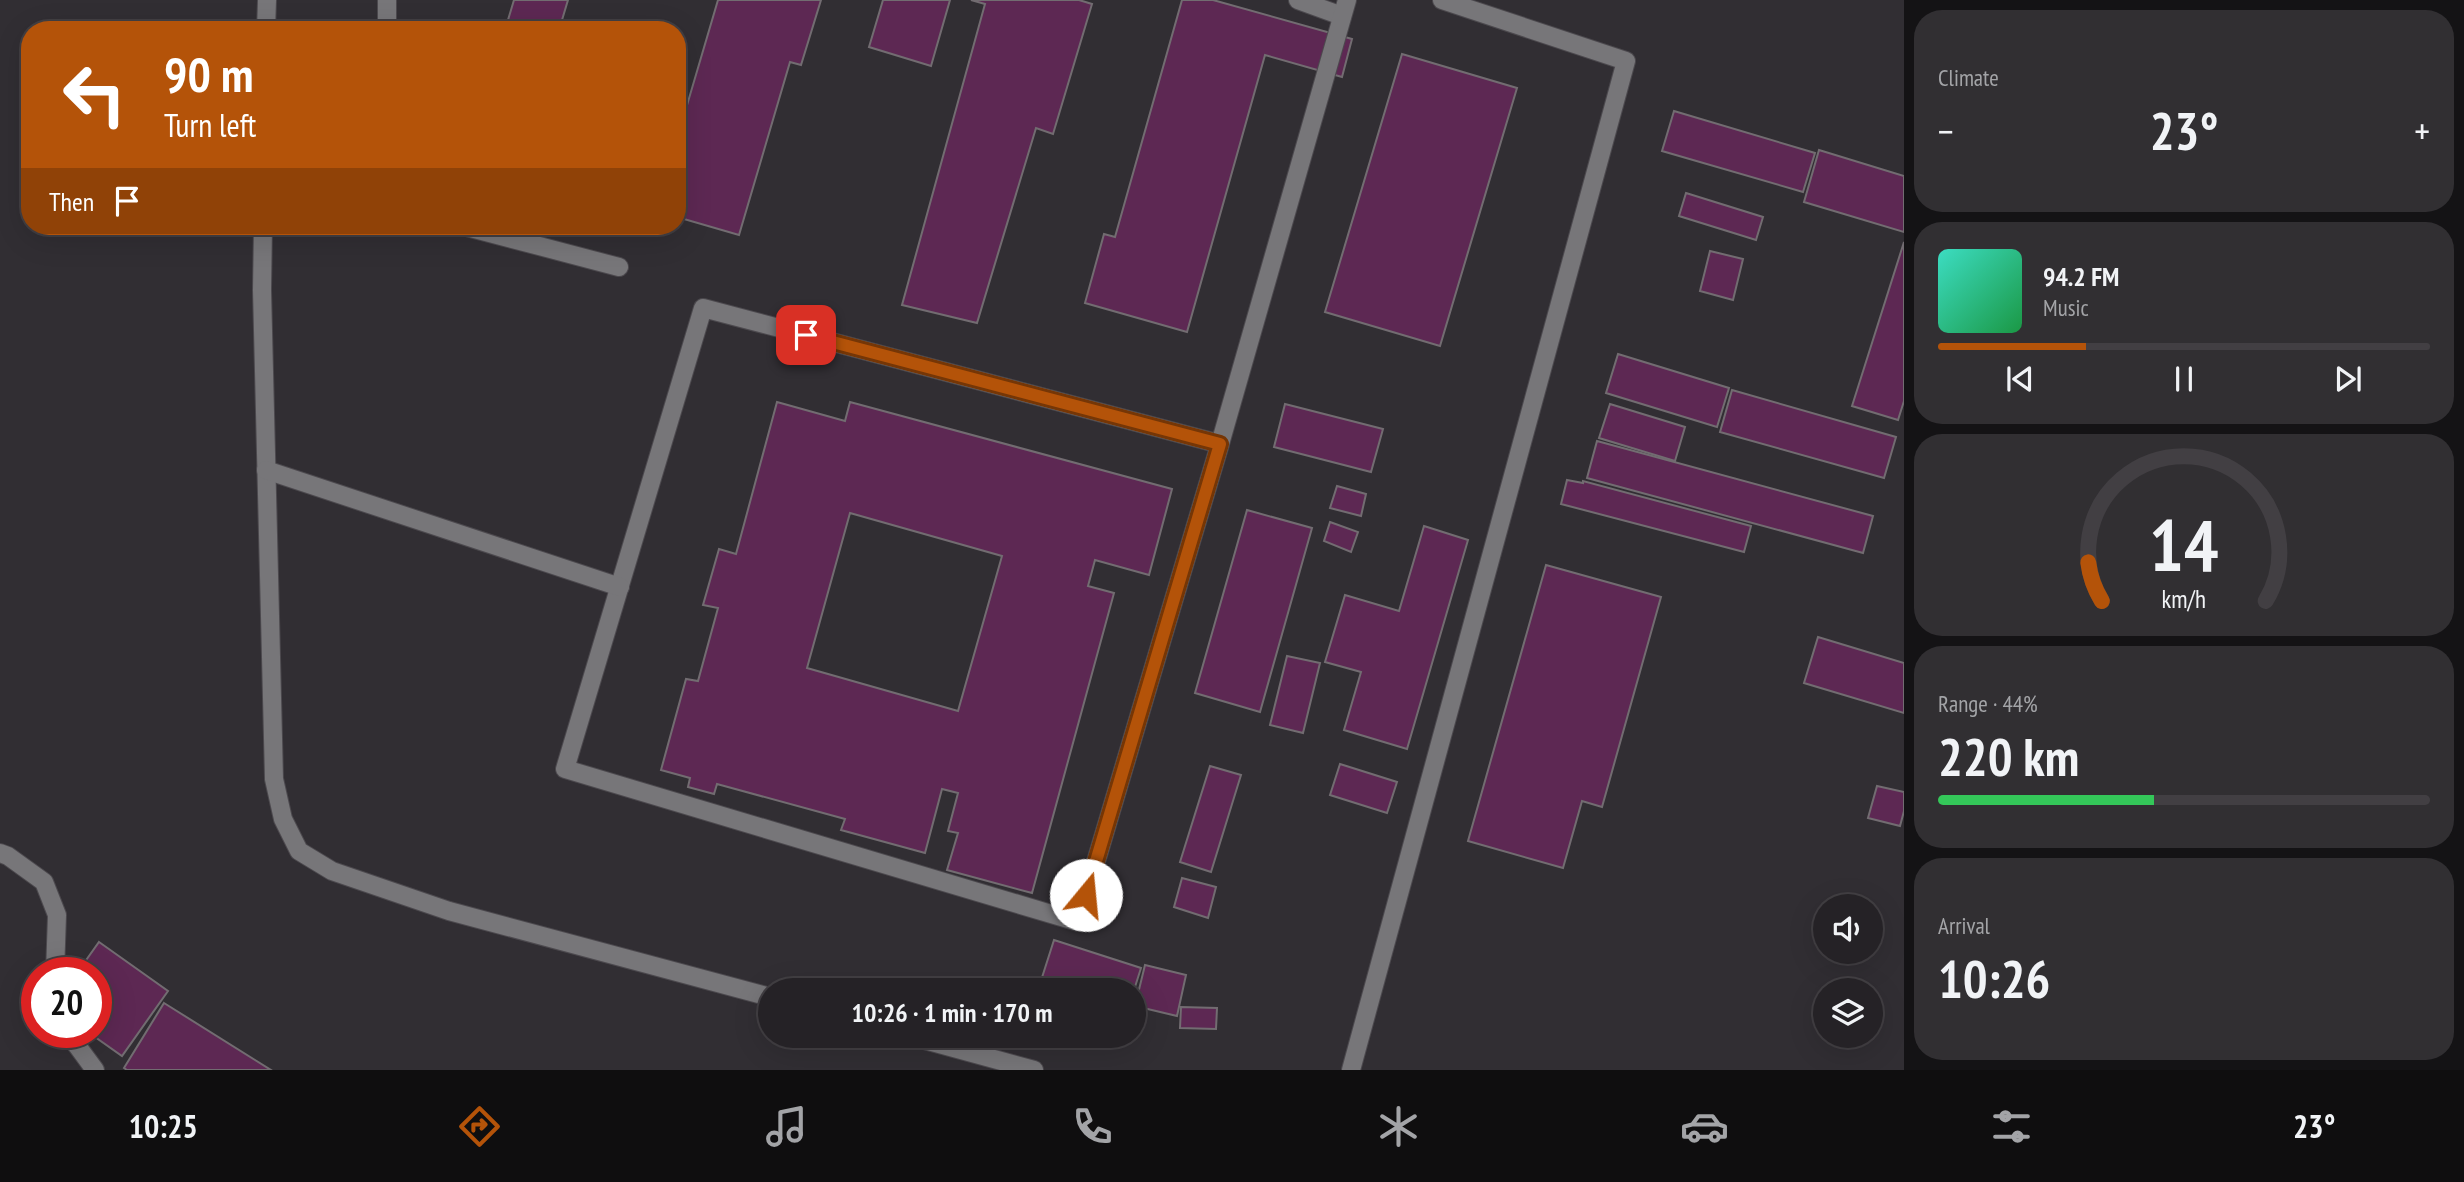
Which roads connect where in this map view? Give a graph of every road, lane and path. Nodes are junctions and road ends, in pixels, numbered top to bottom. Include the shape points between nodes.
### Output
1 (267, 0) edge
2 (387, 0) edge
3 (1298, 0) edge
4 (1442, 0) edge
5 (1345, 8) edge
6 (266, 21) edge
7 (387, 21) edge
8 (263, 235) edge
9 (496, 235) edge
10 (619, 268) dead end
11 (1220, 444) junction
12 (266, 470) junction
13 (620, 587) junction
14 (0, 853) edge
15 (56, 957) edge
16 (758, 995) edge
17 (79, 1048) edge
18 (954, 1048) edge
19 (95, 1070) edge
20 (1034, 1070) edge
21 (1350, 1070) edge

1 - 6 lane
2 - 7 lane
3 - 5 lane
4 - 21 lane via 1626,61
5 - 11 lane
8 - 12 lane
9 - 10 lane
11 - 13 lane via 703,308
11 - 13 lane via 1078,922 565,769
12 - 13 lane
12 - 16 lane via 274,779 283,819 299,851 332,871 449,911
14 - 15 lane via 44,882 57,915
17 - 19 lane
18 - 20 lane

